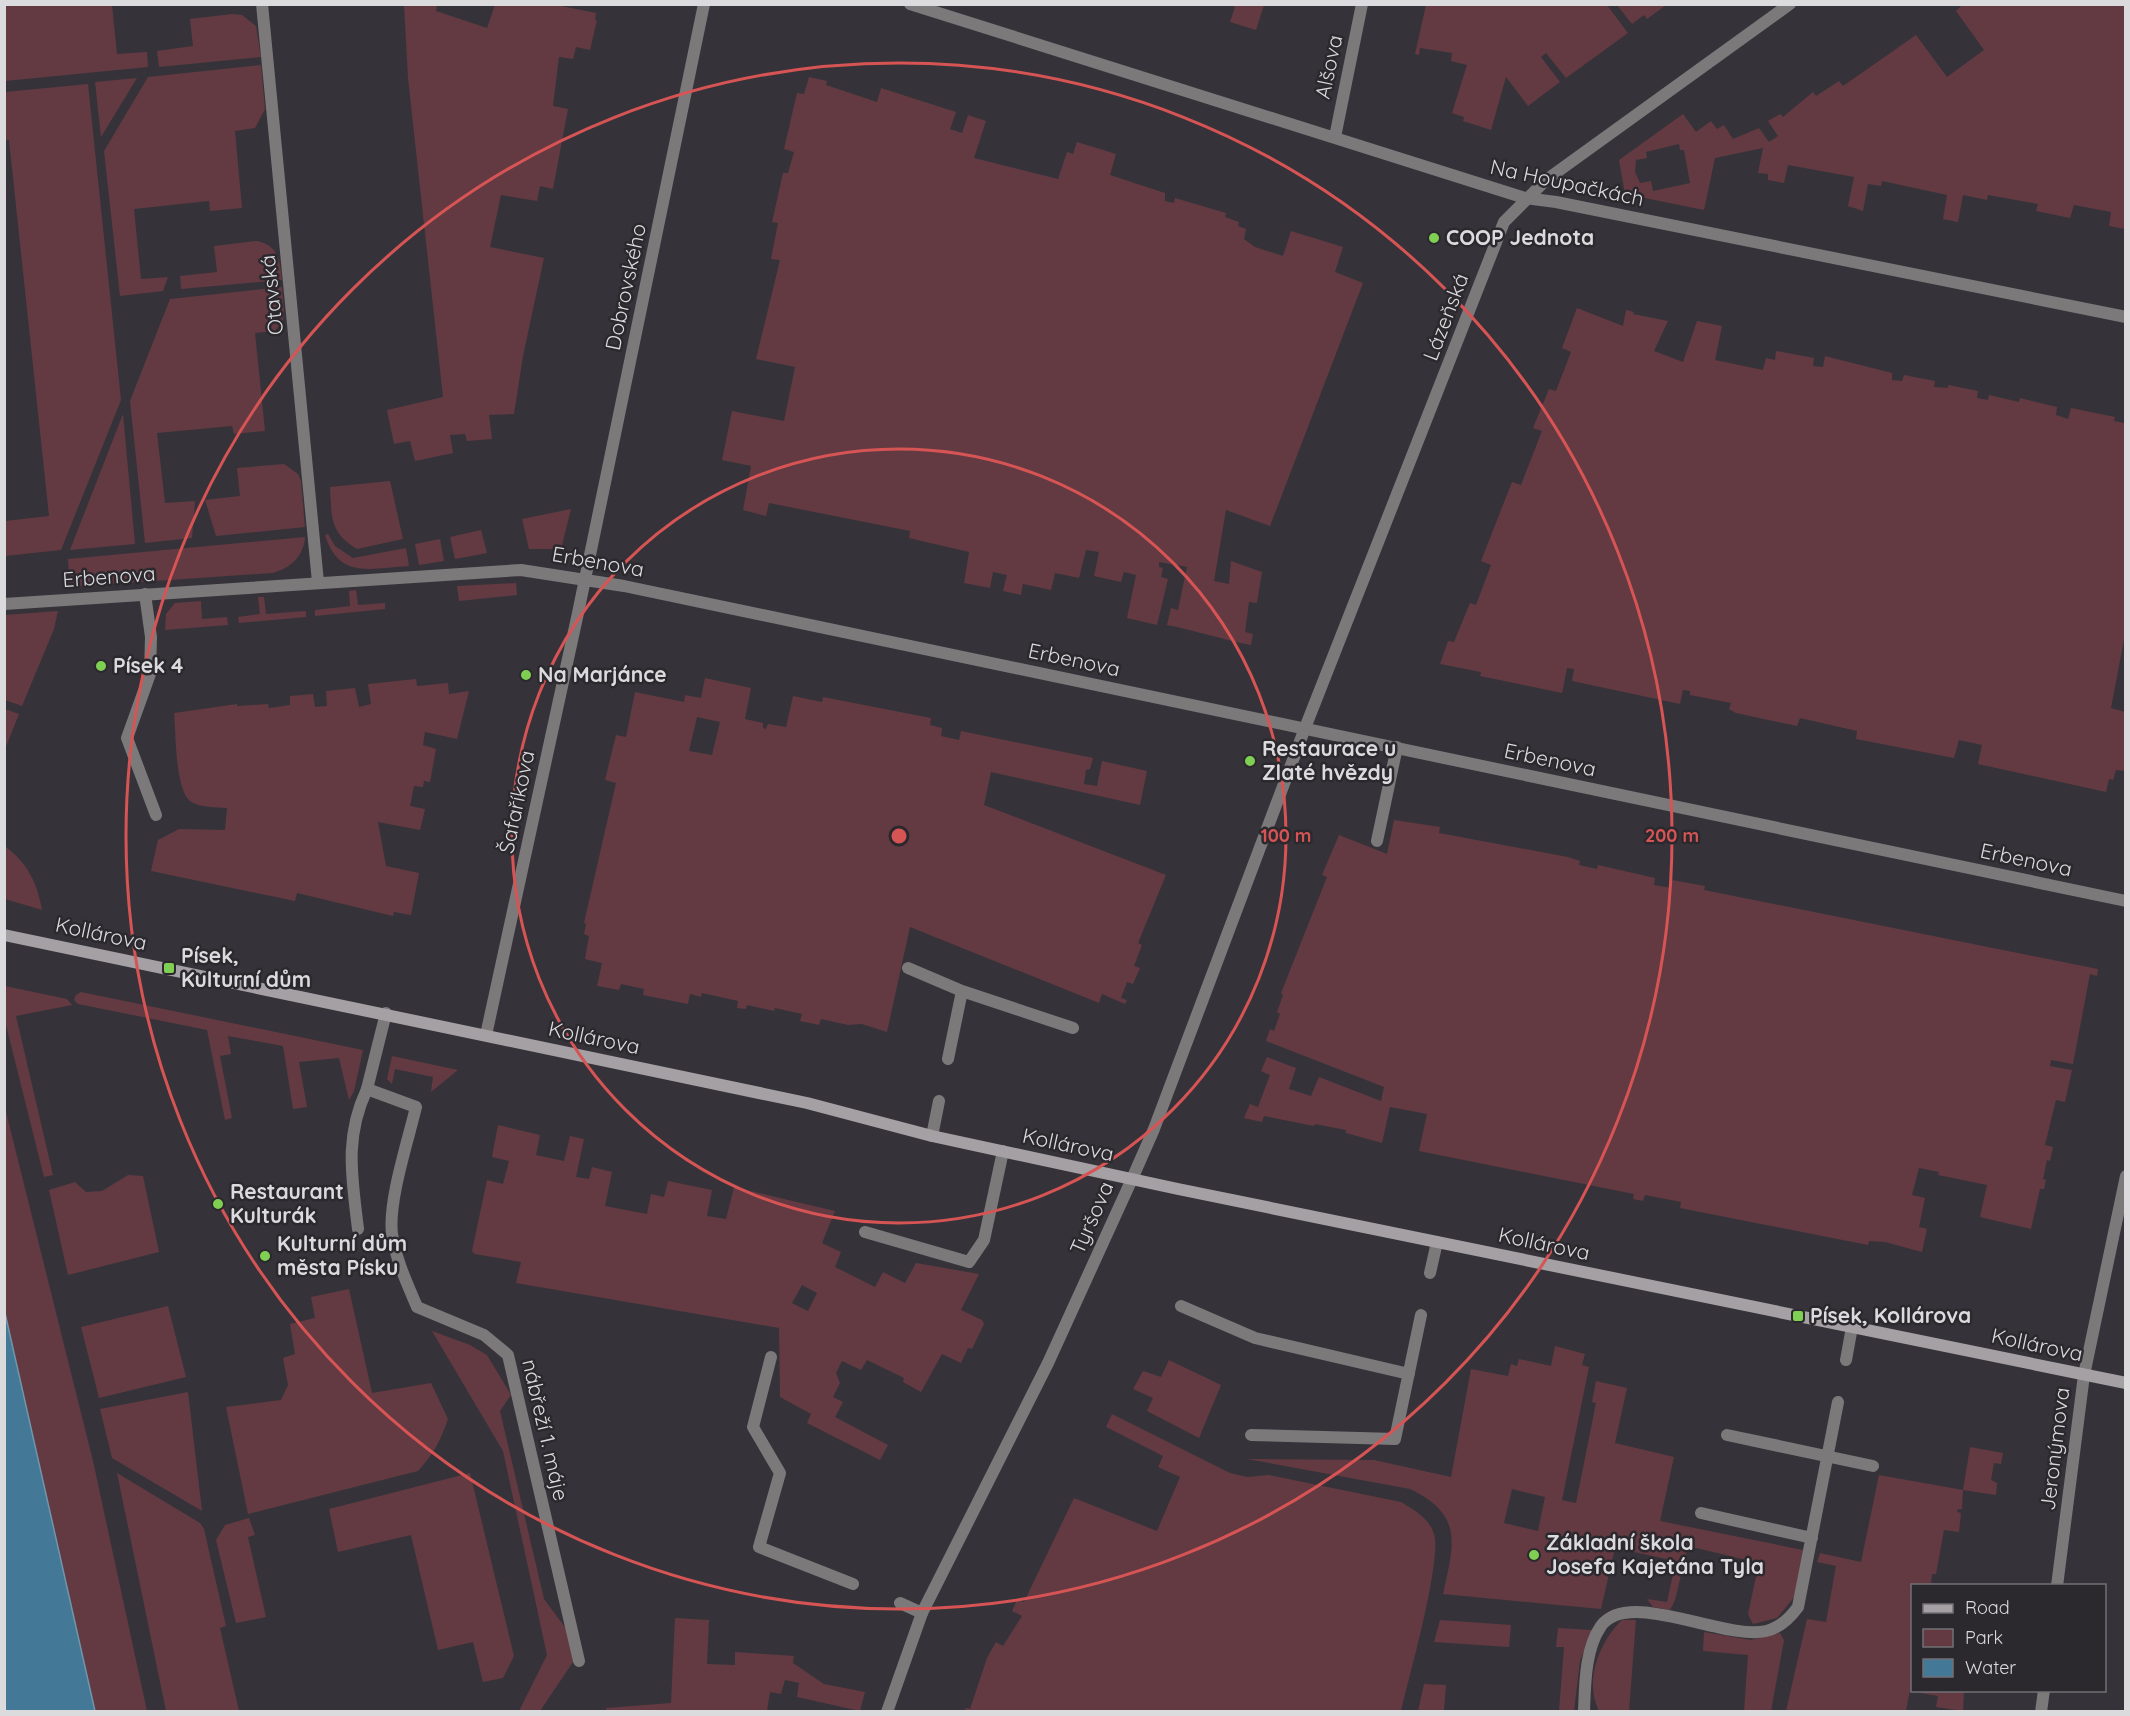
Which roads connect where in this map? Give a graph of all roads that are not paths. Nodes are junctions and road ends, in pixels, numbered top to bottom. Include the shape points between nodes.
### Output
1 (262, 4) edge
2 (704, 4) edge
3 (910, 4) edge
4 (1362, 4) edge
5 (1790, 4) edge
6 (1335, 136) junction
7 (1525, 198) junction
8 (2126, 317) edge
9 (585, 578) junction
10 (318, 582) junction
11 (145, 594) junction
12 (4, 604) edge
13 (1305, 728) junction
14 (1397, 747) junction
15 (156, 815) dead end
16 (1377, 841) dead end
17 (2126, 901) edge
18 (4, 935) edge
19 (908, 968) dead end
20 (962, 991) junction
21 (386, 1013) junction
22 (1074, 1028) dead end
23 (486, 1035) junction
24 (948, 1059) dead end
25 (367, 1089) junction
26 (939, 1101) dead end
27 (932, 1136) junction
28 (1003, 1151) junction
29 (2126, 1176) edge
30 (1132, 1179) junction
31 (358, 1229) dead end
32 (865, 1232) dead end
33 (1437, 1242) junction
34 (1430, 1273) dead end
35 (1181, 1306) dead end
36 (1421, 1315) dead end
37 (1852, 1327) junction
38 (771, 1357) dead end
39 (1846, 1360) dead end
40 (1409, 1374) junction
41 (2084, 1375) junction
42 (2126, 1383) edge
43 (1838, 1402) dead end
44 (1251, 1436) dead end
45 (1727, 1436) dead end
46 (1828, 1457) junction
47 (1873, 1466) dead end
48 (1701, 1513) dead end
49 (1812, 1538) junction
50 (853, 1584) dead end
51 (2057, 1584) edge
52 (900, 1603) dead end
53 (922, 1613) junction
54 (579, 1661) dead end
55 (2044, 1692) edge
56 (887, 1712) edge
57 (1584, 1712) edge
58 (2041, 1712) edge

1 - 10 street, Otavská
2 - 9 street, Dobrovského
3 - 6 street, Na Houpačkách
4 - 6 street, Alšova
5 - 7 street, Lázeňská
6 - 7 street, Na Houpačkách
7 - 8 street, Na Houpačkách
7 - 13 street, Lázeňská via 1504,222
9 - 10 street, Erbenova via 521,570
9 - 13 street, Erbenova
9 - 23 street, Šafaříkova
10 - 11 street, Erbenova
11 - 12 street, Erbenova
11 - 15 street via 151,637 150,674 127,738
13 - 14 street, Erbenova
13 - 30 street, Tyršova
14 - 16 street
14 - 17 street, Erbenova
18 - 21 main road, Kollárova
19 - 20 street
20 - 22 street
20 - 24 street
21 - 23 main road, Kollárova
21 - 25 street
23 - 27 main road, Kollárova via 807,1102
25 - 31 street via 357,1110 350,1145
25 - 54 street, nábřeží 1. máje via 416,1107 394,1201 392,1231 397,1259 417,1307 484,1335 508,1355
26 - 27 street
27 - 28 main road, Kollárova
28 - 30 main road, Kollárova
28 - 32 street via 984,1240 969,1262
29 - 41 street, Jeronýmova
30 - 33 main road, Kollárova
30 - 53 street, Tyršova via 1048,1363
33 - 34 street
33 - 37 main road, Kollárova
35 - 40 street via 1255,1338
36 - 40 street
37 - 39 street
37 - 41 main road, Kollárova
38 - 50 street via 753,1427 780,1473 759,1547
40 - 44 street via 1395,1439
41 - 42 main road, Kollárova
41 - 51 street, Jeronýmova
43 - 46 street
45 - 46 street
46 - 47 street
46 - 49 street
48 - 49 street
49 - 57 street via 1798,1607 1790,1618 1768,1631 1742,1632 1648,1613 1614,1616 1602,1626 1591,1648
52 - 53 street
53 - 56 street, Tyršova
55 - 58 street

